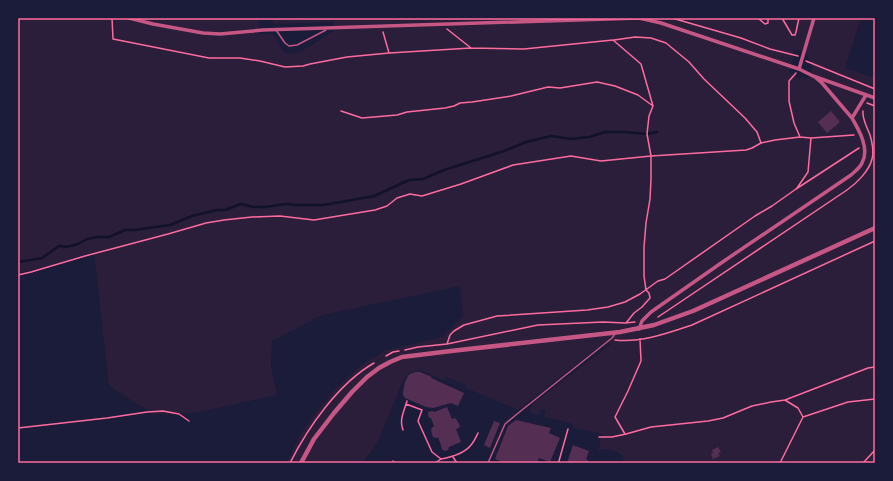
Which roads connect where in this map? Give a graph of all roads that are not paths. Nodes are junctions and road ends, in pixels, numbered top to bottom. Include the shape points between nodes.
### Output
1 (129, 18) edge
2 (814, 18) edge
3 (593, 19) edge
4 (330, 28) junction
5 (276, 29) junction
6 (799, 69) junction
7 (813, 76) junction
8 (866, 95) junction
9 (875, 98) edge
10 (852, 118) junction
11 (875, 228) edge
12 (639, 329) junction
13 (616, 332) junction
14 (300, 463) edge
15 (488, 463) edge

1 - 5 street via 203,33
2 - 6 street
3 - 4 street
3 - 6 street via 639,18
4 - 5 street
4 - 5 lane via 297,45 289,46
6 - 7 street
7 - 8 street
7 - 10 street
8 - 9 street
8 - 10 street
10 - 12 street via 864,145 865,155 859,168 655,309 642,321
11 - 12 street via 684,315
12 - 13 street
13 - 14 street via 402,357 379,368 352,392 314,439
13 - 15 lane via 612,338 505,424

